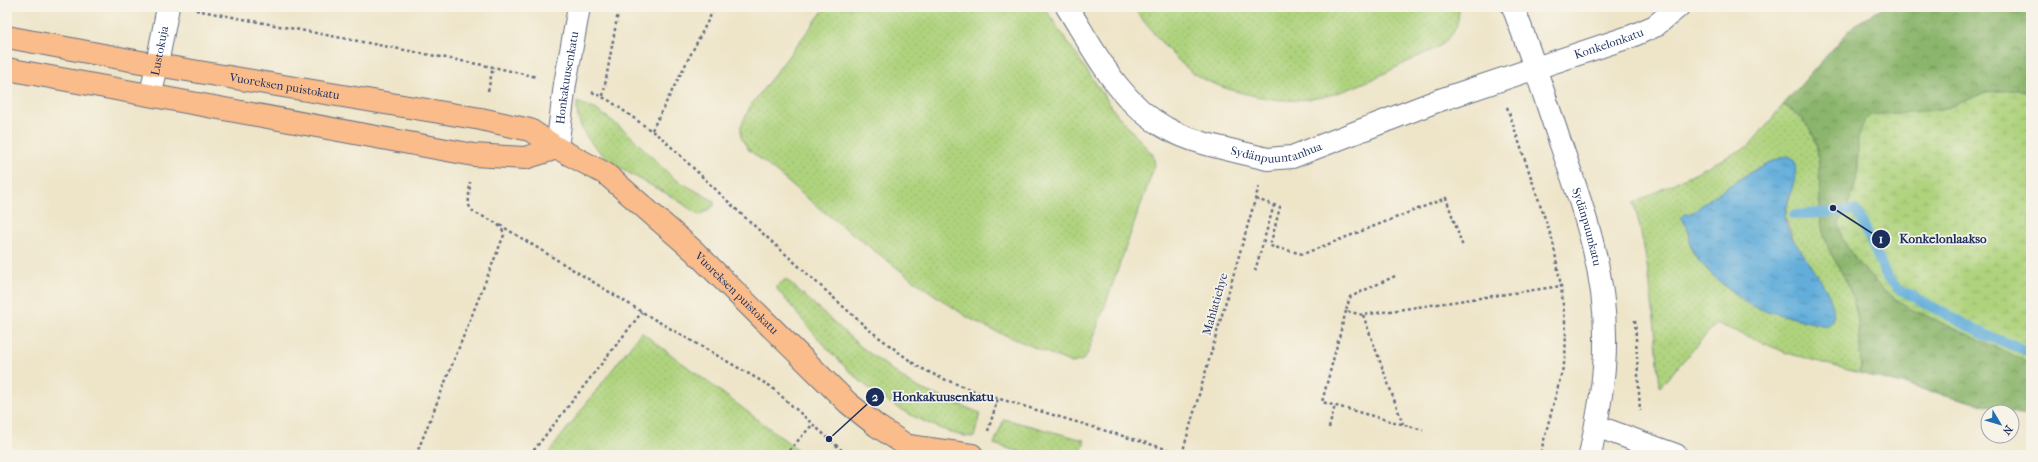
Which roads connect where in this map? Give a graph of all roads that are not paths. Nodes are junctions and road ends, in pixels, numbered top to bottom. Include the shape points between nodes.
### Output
1 (168, 7) edge
2 (579, 7) edge
3 (1066, 7) edge
4 (1513, 7) edge
5 (1678, 7) edge
6 (7, 37) edge
7 (157, 65) junction
8 (1535, 68) junction
9 (7, 69) edge
10 (151, 95) junction
11 (557, 148) junction
12 (1596, 426) junction
13 (915, 450) edge
14 (972, 455) edge
15 (1590, 455) edge
16 (1676, 455) edge

1 - 7 street, Lustokuja
2 - 11 street, Honkakuusenkatu
3 - 8 street, Sydänpuuntanhua via 1124,94 1151,119 1190,139 1267,159 1292,158 1438,101
4 - 8 street, Sydänpuunkatu
5 - 8 street, Konkelonkatu via 1655,26 1632,36
6 - 7 main road, Vuoreksen puistokatu
7 - 10 street, Lustokuja
7 - 11 main road, Vuoreksen puistokatu via 481,119 530,130
8 - 12 street, Sydänpuunkatu via 1583,207 1593,241 1602,289 1606,335
9 - 10 main road
10 - 11 main road via 474,155 525,158
11 - 13 main road, Vuoreksen puistokatu via 606,174 628,192 692,250 848,403 877,426
12 - 15 street, Sydänpuunkatu
12 - 16 street
13 - 14 main road, Vuoreksen puistokatu

